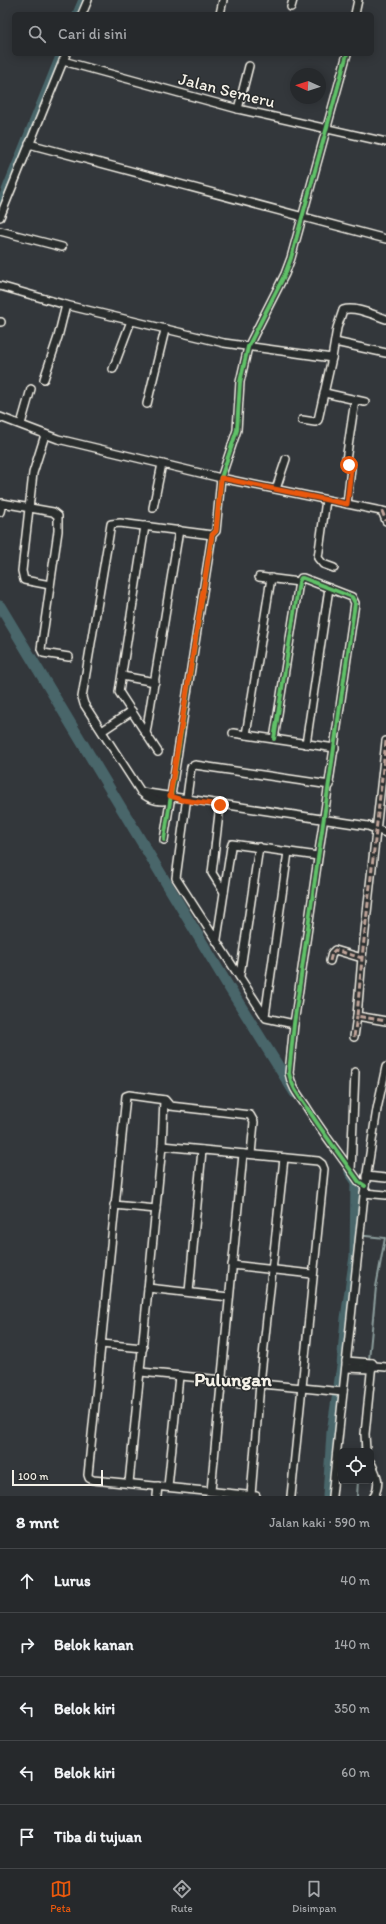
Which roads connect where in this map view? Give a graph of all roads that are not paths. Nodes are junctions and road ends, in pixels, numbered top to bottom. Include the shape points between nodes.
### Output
1 (88, 0) edge
2 (223, 0) edge
3 (358, 0) edge
4 (83, 12) edge
5 (220, 12) edge
6 (355, 12) edge
7 (347, 56) edge
8 (64, 57) edge
9 (249, 66) dead end
10 (238, 109) junction
11 (331, 130) junction
12 (386, 142) edge
13 (29, 144) junction
14 (0, 217) edge
15 (306, 219) junction
16 (0, 231) edge
17 (386, 239) edge
18 (62, 247) dead end
19 (0, 286) edge
20 (66, 305) junction
21 (386, 319) edge
22 (131, 321) junction
23 (165, 330) junction
24 (335, 342) junction
25 (251, 347) junction
26 (386, 353) edge
27 (332, 358) junction
28 (113, 369) dead end
29 (44, 379) dead end
30 (31, 389) dead end
31 (325, 393) junction
32 (355, 400) junction
33 (365, 402) dead end
34 (147, 404) dead end
35 (0, 417) edge
36 (302, 420) dead end
37 (22, 424) junction
38 (45, 435) junction
39 (286, 458) dead end
40 (162, 464) junction
41 (224, 479) junction
42 (276, 489) junction
43 (326, 500) junction
44 (347, 504) junction
45 (153, 508) dead end
46 (30, 509) junction
47 (0, 512) edge
48 (385, 512) edge
49 (386, 522) edge
50 (145, 526) junction
51 (179, 530) junction
52 (212, 535) junction
53 (334, 568) dead end
54 (259, 577) dead end
55 (271, 578) junction
56 (299, 582) junction
57 (50, 585) junction
58 (329, 588) junction
59 (69, 657) dead end
60 (122, 676) junction
61 (155, 682) junction
62 (132, 711) junction
63 (102, 731) junction
64 (146, 733) junction
65 (233, 733) dead end
66 (246, 735) junction
67 (274, 739) junction
68 (386, 741) edge
69 (306, 744) junction
70 (335, 748) junction
71 (158, 752) dead end
72 (330, 785) junction
73 (176, 799) junction
74 (220, 805) junction
75 (324, 819) junction
76 (377, 830) junction
77 (386, 832) edge
78 (164, 840) dead end
79 (259, 847) junction
80 (288, 852) junction
81 (318, 856) junction
82 (224, 892) junction
83 (217, 939) junction
84 (362, 958) junction
85 (330, 962) dead end
86 (240, 975) junction
87 (265, 1016) junction
88 (357, 1016) junction
89 (386, 1021) edge
90 (294, 1024) junction
91 (354, 1037) dead end
92 (386, 1068) edge
93 (354, 1072) dead end
94 (164, 1100) junction
95 (162, 1146) junction
96 (202, 1150) junction
97 (243, 1154) junction
98 (251, 1154) junction
99 (284, 1158) junction
100 (351, 1170) junction
101 (369, 1176) junction
102 (386, 1178) edge
103 (367, 1192) junction
104 (386, 1195) edge
105 (114, 1205) junction
106 (156, 1209) junction
107 (232, 1265) junction
108 (272, 1270) junction
109 (312, 1274) junction
110 (148, 1288) junction
111 (189, 1292) junction
112 (229, 1297) junction
113 (101, 1344) junction
114 (143, 1348) junction
115 (346, 1365) junction
116 (370, 1366) junction
117 (386, 1367) edge
118 (141, 1372) junction
119 (178, 1376) junction
120 (221, 1379) junction
121 (260, 1384) junction
122 (302, 1388) junction
123 (337, 1392) junction
124 (366, 1448) edge
125 (374, 1469) edge
126 (129, 1484) junction
127 (158, 1486) junction
128 (168, 1487) junction
129 (211, 1491) junction
130 (157, 1496) edge
131 (254, 1496) edge
132 (291, 1496) edge
133 (332, 1496) edge
134 (374, 1496) edge

1 - 4 street
2 - 5 street
3 - 6 street
7 - 11 street
8 - 10 street, Jalan Semeru
8 - 13 street
9 - 10 street
10 - 11 street, Jalan Semeru
11 - 12 street, Jalan Semeru
11 - 15 street
13 - 14 street
13 - 15 street
15 - 17 street
15 - 25 street via 285,274
16 - 18 street
19 - 20 street
20 - 22 street
20 - 29 street
21 - 24 street via 358,311 343,310
22 - 23 street
22 - 28 street
23 - 25 street
23 - 34 street
24 - 26 street
24 - 27 street
25 - 27 street
25 - 41 street via 240,382 237,430
27 - 31 street
30 - 37 street
31 - 32 street
31 - 36 street via 318,420
32 - 33 street
32 - 44 street via 346,460 351,468
35 - 37 street
37 - 38 street
38 - 40 street
38 - 46 street via 33,473
39 - 42 street
40 - 41 street
40 - 45 street
41 - 42 street
41 - 52 street via 216,531
42 - 43 street
43 - 44 street
43 - 53 street via 319,545 320,561
44 - 48 street
46 - 47 street via 2,503
46 - 57 street via 22,571 24,580
46 - 57 street via 53,512 58,516
48 - 49 street
50 - 51 street
50 - 60 street
50 - 63 street via 114,523 109,527 82,697
51 - 52 street
51 - 61 street
52 - 73 street
54 - 55 street
55 - 56 street
55 - 66 street
56 - 58 street via 303,578
56 - 67 street
57 - 59 street via 41,649 43,653
58 - 69 street
58 - 70 street via 352,597 355,603
60 - 61 street
60 - 62 street via 119,694
61 - 64 street
62 - 63 street
62 - 64 street
63 - 73 street via 141,792
64 - 71 street
65 - 66 street
66 - 67 street
67 - 69 street
68 - 76 street
69 - 70 street
70 - 72 street
72 - 73 street via 195,765 191,767
72 - 75 street
73 - 74 street
73 - 78 street
73 - 83 street via 176,878
74 - 75 street
74 - 82 street via 212,873
75 - 76 street via 368,826
75 - 81 street
76 - 77 street
76 - 84 street
79 - 80 street
79 - 82 street via 235,844 230,847
79 - 86 street
80 - 81 street
80 - 87 street
81 - 90 street
82 - 83 street
83 - 86 street
84 - 85 street via 335,950
84 - 88 street
86 - 87 street
87 - 90 street
88 - 89 street
88 - 91 street
90 - 100 street via 290,1081
92 - 101 street via 376,1109
93 - 100 street
94 - 95 street
94 - 98 street via 170,1106 250,1115 254,1122
94 - 105 street via 126,1096
95 - 96 street
95 - 106 street
96 - 97 street
96 - 111 street
97 - 98 street
97 - 107 street
98 - 99 street
99 - 108 street
99 - 109 street via 318,1161 324,1168
100 - 103 street
101 - 102 street
101 - 103 street
103 - 104 street
103 - 115 street via 362,1208
105 - 106 street
105 - 113 street
106 - 110 street
107 - 108 street
107 - 112 street
108 - 109 street
108 - 121 street
109 - 122 street
110 - 111 street
110 - 114 street
111 - 112 street
112 - 120 street
113 - 114 street
113 - 126 street via 88,1475 93,1480
114 - 118 street
115 - 116 street
115 - 123 street
116 - 117 street
116 - 124 street
118 - 119 street
118 - 126 street
119 - 120 street
119 - 128 street
120 - 121 street
120 - 129 street
121 - 122 street
121 - 131 street
122 - 123 street
122 - 132 street
123 - 133 street
125 - 134 street via 378,1478
126 - 127 street
127 - 128 street
127 - 130 street
128 - 129 street
129 - 131 street

